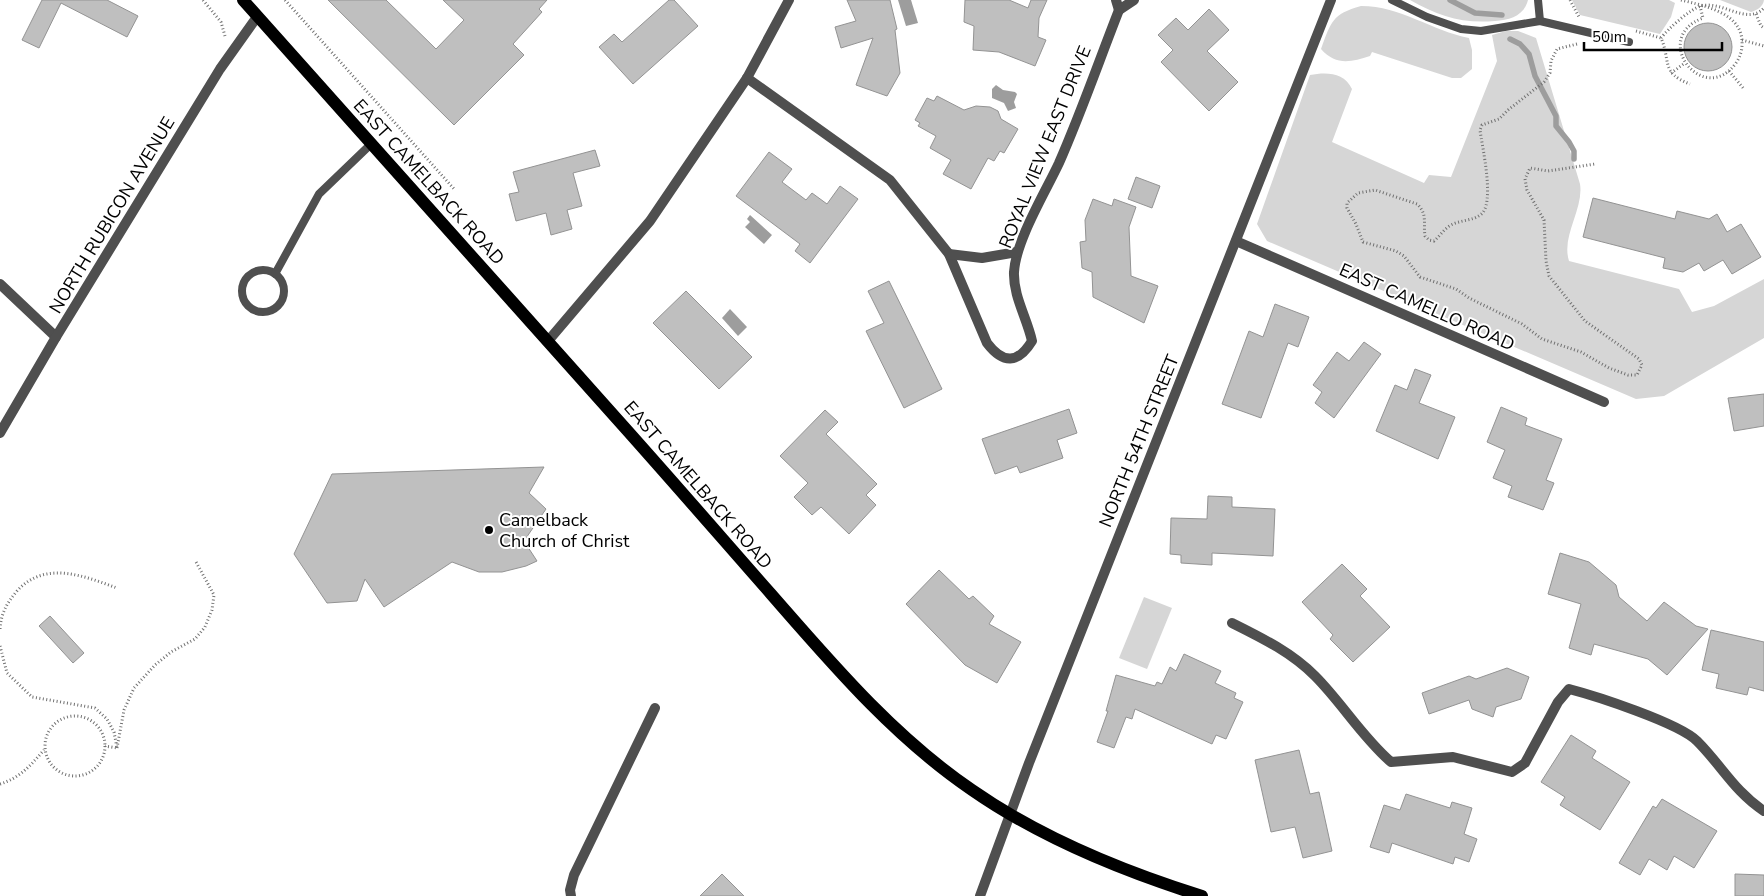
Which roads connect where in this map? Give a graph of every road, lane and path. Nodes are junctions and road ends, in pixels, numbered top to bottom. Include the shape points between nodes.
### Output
1 (203, 0) edge
2 (242, 0) edge
3 (285, 0) edge
4 (789, 0) edge
5 (1134, 0) edge
6 (1392, 0) edge
7 (1538, 0) edge
8 (1681, 0) edge
9 (1333, 1) edge
10 (1118, 5) edge
11 (1700, 6) junction
12 (1764, 8) edge
13 (1756, 14) junction
14 (257, 17) junction
15 (1540, 21) junction
16 (1764, 28) edge
17 (225, 36) dead end
18 (1661, 38) dead end
19 (1742, 40) junction
20 (1629, 42) dead end
21 (1577, 44) dead end
22 (1764, 46) edge
23 (1685, 63) junction
24 (1729, 71) junction
25 (1671, 73) dead end
26 (747, 78) junction
27 (1744, 89) dead end
28 (370, 145) junction
29 (1595, 164) dead end
30 (455, 190) dead end
31 (1236, 242) junction
32 (1017, 252) junction
33 (949, 254) junction
34 (275, 274) junction
35 (0, 284) edge
36 (56, 337) junction
37 (548, 341) junction
38 (1604, 402) dead end
39 (0, 434) edge
40 (195, 560) dead end
41 (117, 588) dead end
42 (1232, 623) dead end
43 (0, 629) edge
44 (0, 646) edge
45 (654, 708) dead end
46 (105, 746) junction
47 (117, 748) junction
48 (45, 750) junction
49 (0, 784) edge
50 (1764, 811) edge
51 (1011, 815) junction
52 (570, 893) edge
53 (980, 896) edge
54 (1202, 896) edge

1 - 17 path via 221,22
2 - 14 main road, EAST CAMELBACK ROAD
3 - 30 path
4 - 26 street
5 - 10 street
6 - 15 lane via 1444,24 1472,31
7 - 15 lane
8 - 11 path
9 - 31 street, NORTH 54TH STREET
10 - 32 street, ROYAL VIEW EAST DRIVE via 1060,161
11 - 13 path
11 - 18 path via 1670,27
11 - 19 path via 1730,17 1737,24
11 - 23 path via 1703,18 1688,26 1681,40
12 - 13 path
13 - 16 path
14 - 28 main road, EAST CAMELBACK ROAD via 333,99
14 - 36 street, NORTH RUBICON AVENUE via 220,69
15 - 20 lane
19 - 22 path
19 - 24 path via 1740,56
21 - 29 path via 1557,49 1544,82 1499,119 1485,122 1480,130 1486,170 1487,201 1483,213 1452,225 1434,241 1425,236 1425,215 1417,204 1375,190 1358,193 1347,203 1363,242 1396,250 1420,277 1456,289 1522,324 1542,339 1581,352 1628,375 1637,374 1642,364 1639,359 1585,321 1549,276 1544,220 1527,190 1525,179 1530,168 1548,171
23 - 24 path via 1699,76 1716,76
23 - 25 path
24 - 27 path
26 - 33 street via 890,180
26 - 37 street via 650,221
28 - 34 lane via 319,194
28 - 37 main road, EAST CAMELBACK ROAD
31 - 38 street, EAST CAMELLO ROAD
31 - 51 street, NORTH 54TH STREET
32 - 33 street via 982,258
32 - 33 street, ROYAL VIEW EAST DRIVE via 1014,273 1019,302 1032,341 1024,354 1009,359 996,355 987,342
34 - 34 lane via 262,271 249,276 243,296 250,308 263,312 280,304 284,291
35 - 36 street
36 - 39 street, NORTH RUBICON AVENUE
37 - 51 main road, EAST CAMELBACK ROAD via 874,708 946,771
40 - 47 path via 214,595 205,627 195,639 155,665 134,688 124,710
41 - 43 path via 81,576 43,574 26,581 12,597 1,614
42 - 50 street via 1286,650 1316,676 1378,751 1391,762 1453,757 1512,772 1525,763 1558,702 1569,689 1678,728 1697,741 1747,800
44 - 47 path via 7,673 32,697 95,708 107,719
45 - 52 street via 574,875
46 - 47 path
46 - 48 path via 98,766 79,776 55,769
46 - 48 path via 96,725 88,719 71,716 53,725 47,735
48 - 49 path via 30,767
51 - 53 street, NORTH 54TH STREET
51 - 54 main road, EAST CAMELBACK ROAD via 1110,863

